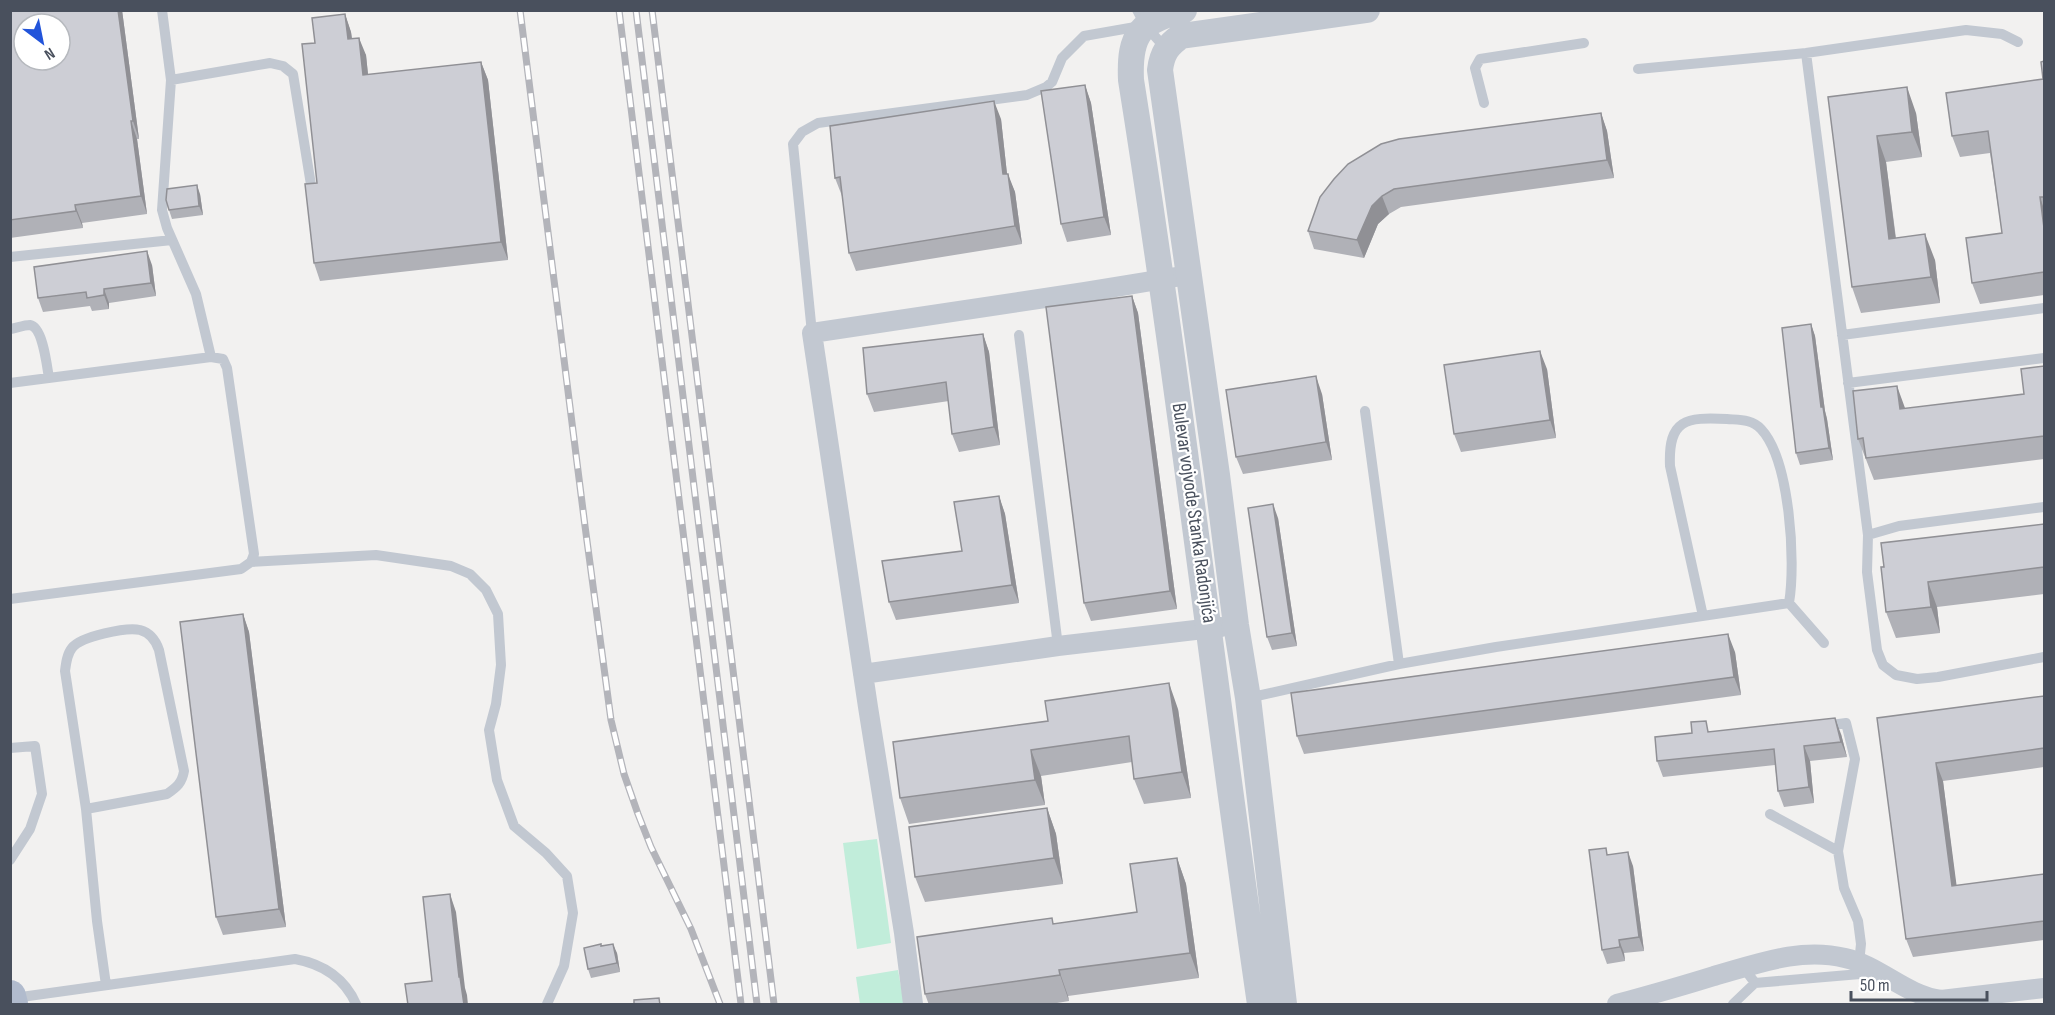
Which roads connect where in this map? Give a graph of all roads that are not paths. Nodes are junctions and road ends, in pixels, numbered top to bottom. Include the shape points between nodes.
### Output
1 (162, 10) edge
2 (1184, 10) edge
3 (1367, 10) edge
4 (1141, 18) edge
5 (2018, 42) dead end
6 (1584, 43) dead end
7 (1166, 49) junction
8 (1806, 53) junction
9 (1638, 69) dead end
10 (171, 80) junction
11 (1484, 103) dead end
12 (312, 191) edge
13 (172, 240) junction
14 (10, 257) edge
15 (1188, 275) junction
16 (1161, 280) junction
17 (2044, 308) edge
18 (10, 328) edge
19 (812, 333) junction
20 (1019, 335) dead end
21 (1842, 335) junction
22 (211, 357) junction
23 (2044, 358) edge
24 (49, 378) junction
25 (10, 383) edge
26 (1848, 383) junction
27 (1365, 411) dead end
28 (2044, 507) edge
29 (1868, 534) junction
30 (250, 562) junction
31 (10, 599) edge
32 (1789, 603) junction
33 (1703, 616) junction
34 (1236, 625) junction
35 (1209, 629) junction
36 (1824, 643) dead end
37 (1058, 646) junction
38 (2044, 657) edge
39 (1399, 664) junction
40 (863, 674) junction
41 (1248, 698) junction
42 (1813, 727) edge
43 (10, 748) edge
44 (86, 809) junction
45 (1770, 814) dead end
46 (1838, 851) junction
47 (10, 860) edge
48 (1859, 963) junction
49 (1881, 972) junction
50 (1749, 975) junction
51 (106, 985) junction
52 (2044, 988) edge
53 (11, 998) edge
54 (1927, 1001) edge
55 (12, 1005) edge
56 (356, 1005) edge
57 (548, 1005) edge
58 (913, 1005) edge
59 (1260, 1005) edge
60 (1284, 1005) edge
61 (1617, 1005) edge
62 (1733, 1005) edge

1 - 10 lane
2 - 4 street
3 - 7 street via 1196,33 1181,36
4 - 7 lane
4 - 16 street, Bulevar vojvode Stanka Radonjića via 1132,47 1131,80
4 - 19 lane via 1084,36 1062,58 1052,82 1027,95 818,123 802,132 793,144
5 - 8 lane via 2002,34 1966,30
6 - 11 lane via 1480,59 1475,68
7 - 15 street, Bulevar vojvode Stanka Radonjića via 1160,70
8 - 9 lane
8 - 21 lane
10 - 12 lane via 270,63 293,74
10 - 13 lane via 162,210
13 - 14 lane
13 - 22 lane via 196,294
15 - 16 street
15 - 34 street, Bulevar vojvode Stanka Radonjića
16 - 19 street
16 - 35 street, Bulevar vojvode Stanka Radonjića
17 - 21 lane
18 - 24 lane via 35,328
19 - 40 street
20 - 37 lane
21 - 26 lane
22 - 24 lane
22 - 30 lane via 223,359 228,368 254,554
23 - 26 lane
24 - 25 lane
26 - 29 lane
27 - 39 lane
28 - 29 lane via 1899,526
29 - 38 lane via 1867,572 1877,650 1883,665 1896,675 1938,677
30 - 31 lane via 241,569
30 - 57 lane via 376,555 451,567 470,574 486,590 498,614 501,665 489,730 497,780 514,826 567,876 573,913 564,966
32 - 33 lane
32 - 33 lane via 1792,570 1785,483 1770,442 1762,430 1746,420 1698,417 1677,430 1669,454
32 - 36 lane
33 - 39 lane
34 - 35 street
34 - 41 street, Bulevar vojvode Stanka Radonjića
35 - 37 street
35 - 59 street, Bulevar vojvode Stanka Radonjića
37 - 40 street
39 - 41 lane
40 - 58 street
41 - 60 street, Bulevar vojvode Stanka Radonjića
42 - 46 lane via 1846,723 1856,759
43 - 47 lane via 35,746 42,794 30,829
44 - 44 lane via 167,794 183,780 159,650 148,633 138,629 80,641 67,659 65,671
44 - 51 lane
45 - 46 lane
46 - 48 lane via 1844,888 1858,921
48 - 49 street
48 - 50 street via 1816,954 1791,956
49 - 50 lane
49 - 54 street
50 - 61 street
50 - 62 lane
51 - 53 lane
51 - 56 lane via 295,959 334,975
52 - 54 street
53 - 55 main road

